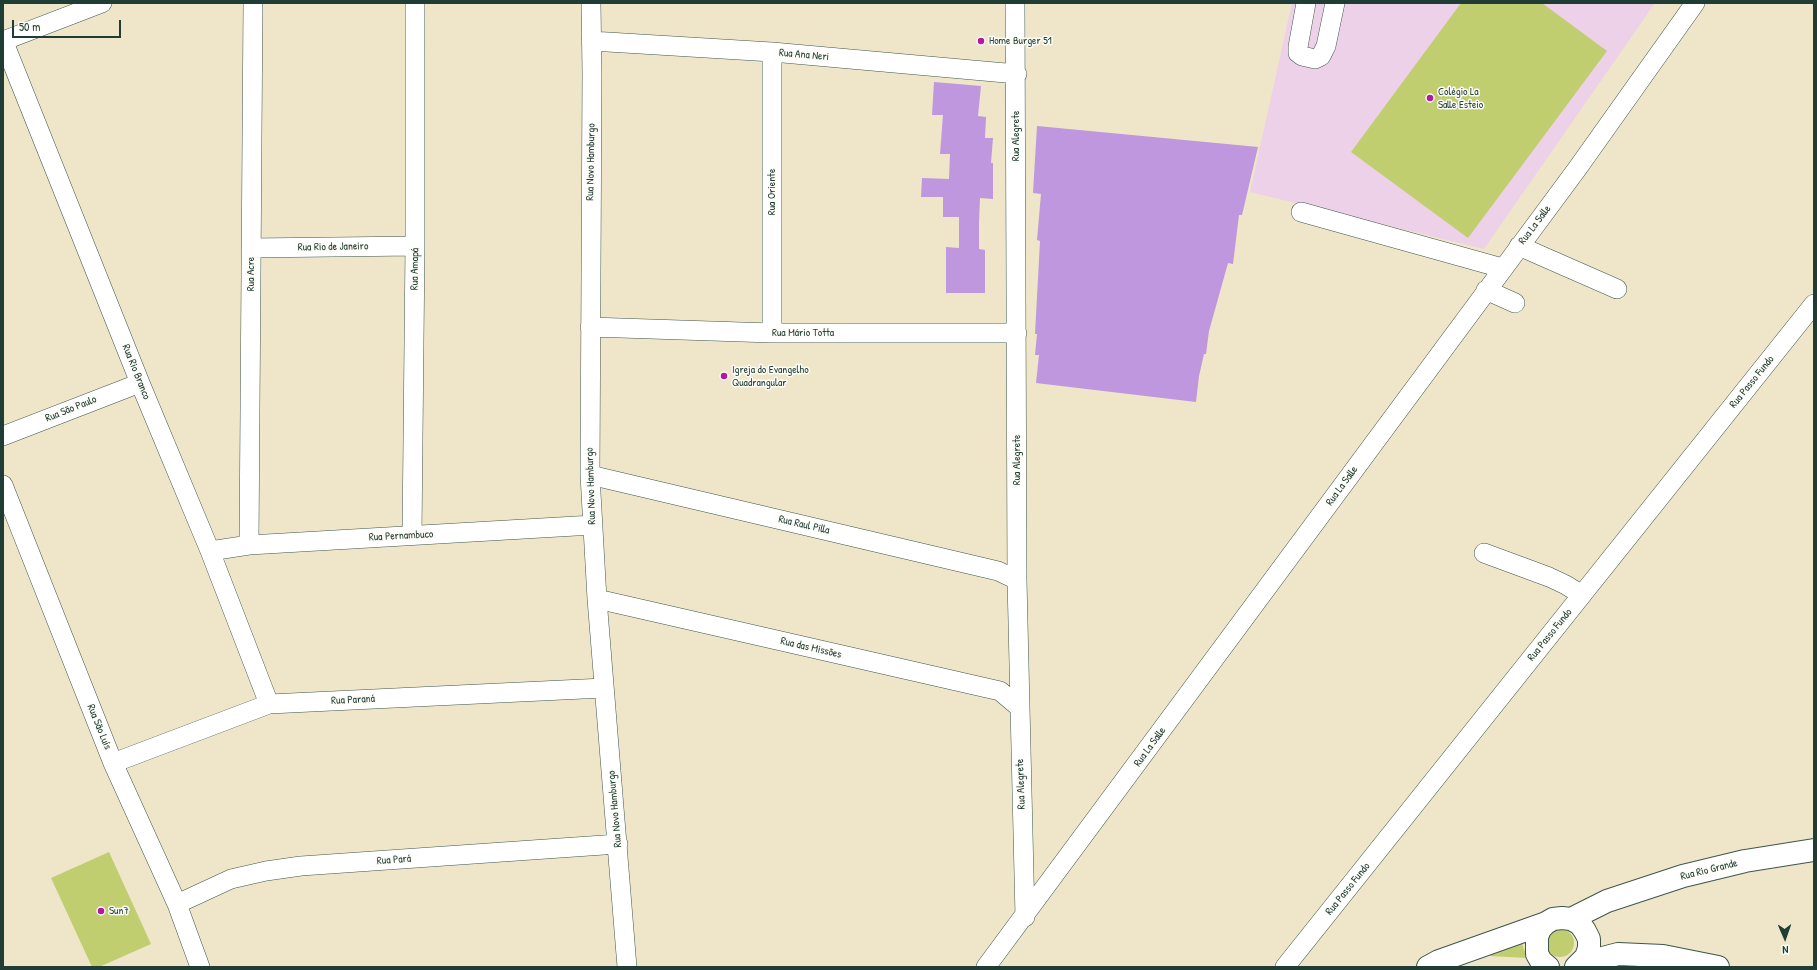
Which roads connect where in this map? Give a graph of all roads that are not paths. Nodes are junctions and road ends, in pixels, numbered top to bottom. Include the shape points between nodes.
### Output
1 (102, 3) edge
2 (254, 3) edge
3 (415, 3) edge
4 (591, 3) edge
5 (1015, 3) edge
6 (1306, 3) edge
7 (1335, 3) edge
8 (1695, 3) edge
9 (3, 40) edge
10 (591, 41) junction
11 (772, 52) junction
12 (1016, 74) junction
13 (1301, 212) dead end
14 (415, 246) junction
15 (1519, 246) junction
16 (251, 248) junction
17 (1502, 268) junction
18 (1617, 289) dead end
19 (1486, 290) junction
20 (1515, 303) dead end
21 (1814, 304) edge
22 (590, 327) junction
23 (772, 333) junction
24 (1017, 333) junction
25 (140, 382) junction
26 (3, 436) edge
27 (590, 475) junction
28 (3, 485) edge
29 (593, 525) junction
30 (412, 535) junction
31 (249, 545) junction
32 (210, 551) junction
33 (1484, 553) dead end
34 (1017, 580) junction
35 (1582, 595) junction
36 (597, 599) junction
37 (604, 688) junction
38 (269, 704) junction
39 (1019, 707) junction
40 (113, 763) junction
41 (618, 844) junction
42 (1813, 848) edge
43 (177, 904) junction
44 (1025, 917) junction
45 (1546, 923) junction
46 (1582, 930) junction
47 (1476, 958) edge
48 (1622, 959) edge
49 (1578, 966) edge
50 (200, 967) edge
51 (627, 967) edge
52 (986, 967) edge
53 (1285, 967) edge
54 (1428, 967) edge
55 (1548, 967) edge
56 (1718, 967) edge

1 - 9 street
2 - 16 street, Rua Acre
3 - 14 street, Rua Amapá
4 - 10 street, Rua Novo Hamburgo
5 - 12 street, Rua Alegrete
6 - 7 street via 1298,53 1315,59 1321,56 1326,46
8 - 15 street, Rua La Salle
9 - 25 street, Rua Rio Branco
10 - 11 street, Rua Ana Neri
10 - 22 street, Rua Novo Hamburgo
11 - 12 street, Rua Ana Neri
11 - 23 street, Rua Oriente
12 - 24 street, Rua Alegrete
13 - 17 street
14 - 16 street, Rua Rio de Janeiro
14 - 30 street, Rua Amapá
15 - 17 street, Rua La Salle
15 - 18 street
16 - 31 street, Rua Acre
17 - 19 street, Rua La Salle
19 - 20 street
19 - 44 street, Rua La Salle
21 - 35 street, Rua Passo Fundo
22 - 23 street, Rua Mário Totta
22 - 27 street, Rua Novo Hamburgo
23 - 24 street, Rua Mário Totta
24 - 34 street, Rua Alegrete
25 - 26 street, Rua São Paulo
25 - 32 street, Rua Rio Branco
27 - 29 street, Rua Novo Hamburgo
27 - 34 street, Rua Raul Pilla via 998,571
28 - 40 street, Rua São Luís
29 - 30 street, Rua Pernambuco
29 - 36 street, Rua Novo Hamburgo
30 - 31 street, Rua Pernambuco
31 - 32 street, Rua Pernambuco
32 - 38 street, Rua Rio Branco
33 - 35 street via 1555,580
34 - 39 street, Rua Alegrete
35 - 53 street, Rua Passo Fundo
36 - 37 street, Rua Novo Hamburgo
36 - 39 street, Rua das Missões via 1000,691
37 - 38 street, Rua Paraná
37 - 41 street, Rua Novo Hamburgo
38 - 40 street, Rua Paraná
39 - 44 street, Rua Alegrete
40 - 43 street, Rua São Luís
41 - 43 street, Rua Pará via 301,866 232,878
41 - 51 street, Rua Novo Hamburgo
42 - 46 main road, Rua Rio Grande via 1683,876 1607,901
43 - 50 street, Rua São Luís
44 - 52 street, Rua La Salle
45 - 46 main road via 1558,918
45 - 47 main road
45 - 55 main road via 1540,929 1536,945 1537,954
46 - 48 main road
46 - 49 main road via 1589,948 1586,957
47 - 54 main road
48 - 49 main road
48 - 56 main road via 1663,956

